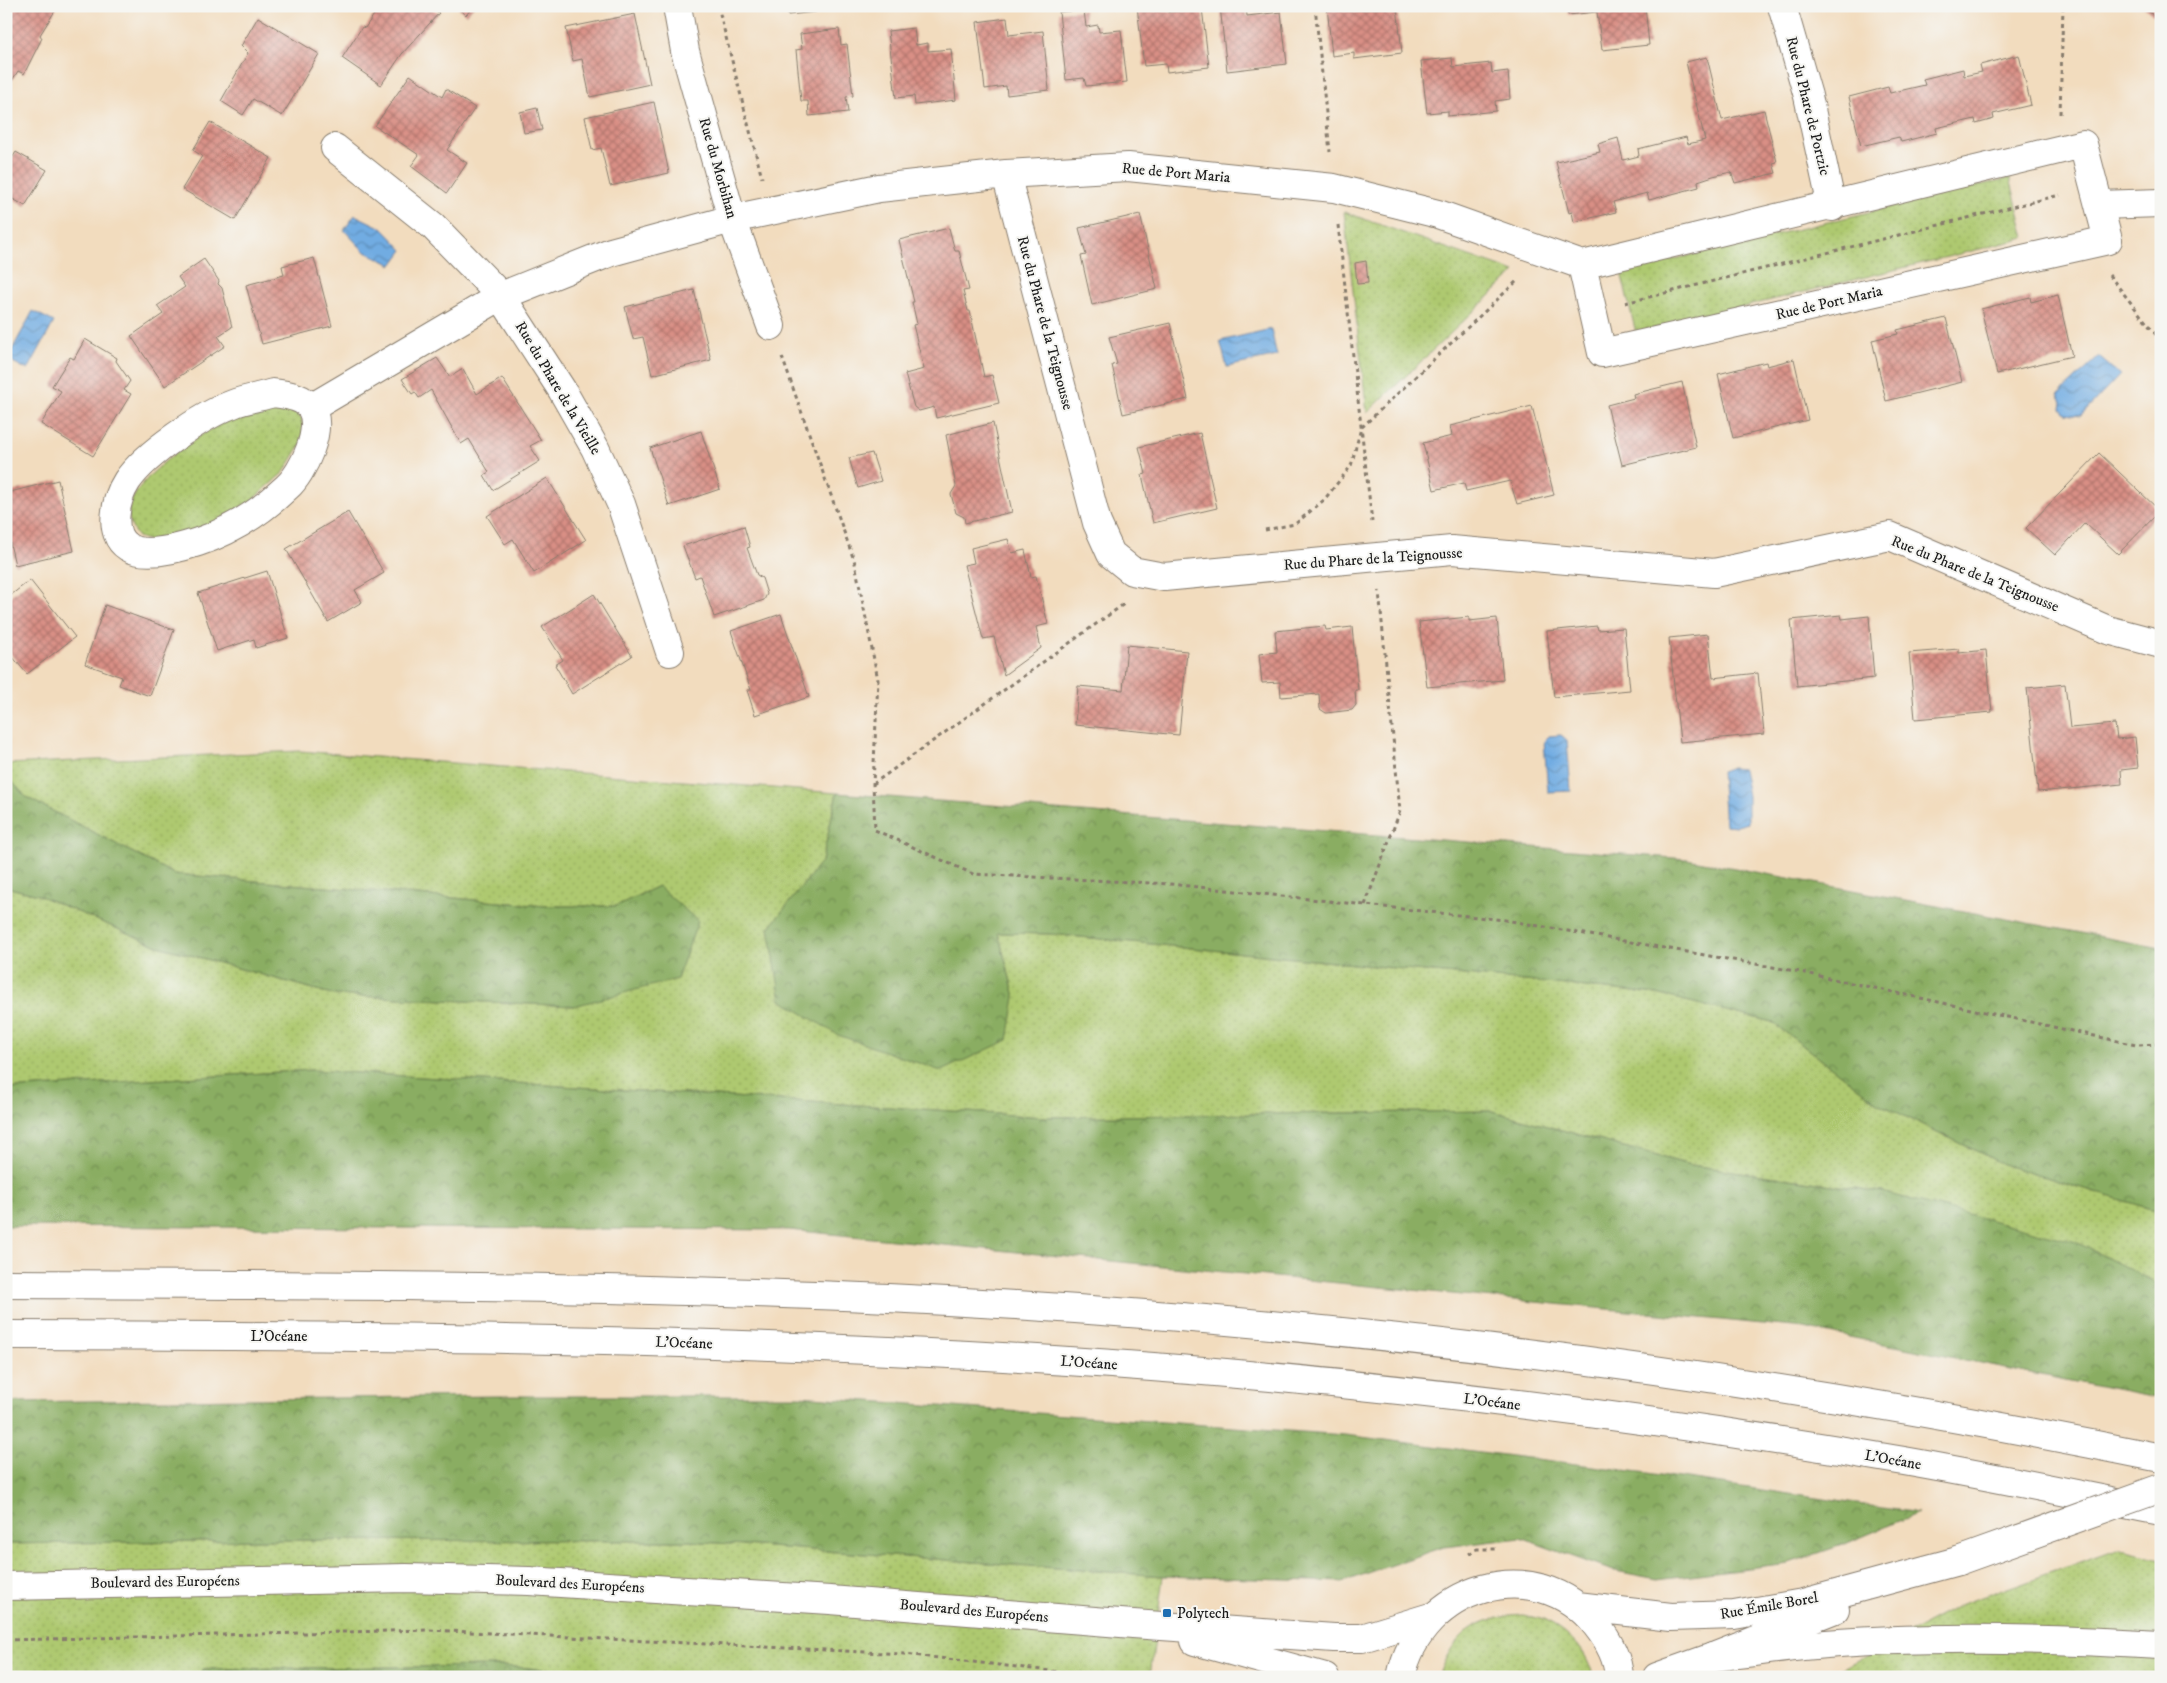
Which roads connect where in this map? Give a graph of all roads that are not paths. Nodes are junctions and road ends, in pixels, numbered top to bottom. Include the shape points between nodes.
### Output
1 (677, 6) edge
2 (1782, 6) edge
3 (335, 148) dead end
4 (1006, 174) junction
5 (2097, 196) junction
6 (2161, 203) edge
7 (1832, 206) junction
8 (732, 219) junction
9 (1582, 265) junction
10 (502, 296) junction
11 (771, 326) road end
12 (311, 408) junction
13 (2161, 644) edge
14 (670, 652) dead end
15 (6, 1284) edge
16 (6, 1335) edge
17 (2161, 1458) edge
18 (2161, 1488) edge
19 (2161, 1511) edge
20 (1958, 1560) junction
21 (6, 1586) edge
22 (1577, 1606) junction
23 (1434, 1616) junction
24 (1133, 1624) junction
25 (2161, 1645) edge
26 (1713, 1657) junction
27 (1325, 1677) edge
28 (1401, 1677) edge
29 (1620, 1677) edge
30 (1657, 1677) edge

1 - 8 main road, Rue du Morbihan via 685,51
2 - 7 main road, Rue du Phare de Portzic via 1808,96
3 - 10 main road, Rue du Phare de la Vieille via 433,226
4 - 8 main road, Rue de Port Maria via 879,188
4 - 9 main road, Rue de Port Maria via 1128,167 1334,188 1438,214
4 - 13 main road, Rue du Phare de la Teignousse via 1097,523 1111,554 1132,571 1164,577 1452,550 1714,573 1890,536 2108,630
5 - 6 main road
5 - 7 main road, Rue de Port Maria via 2083,144
5 - 9 main road, Rue de Port Maria via 2108,240 1602,353
7 - 9 main road, Rue de Port Maria
8 - 10 main road via 611,252
8 - 11 main road, Rue du Morbihan
10 - 12 main road
10 - 14 main road, Rue du Phare de la Vieille via 595,448 621,504
12 - 12 main road via 315,424 304,466 289,486 257,513 217,536 175,550 143,551 127,547 116,530 115,515 127,481 153,454 190,426 233,404 273,393 296,397
15 - 17 main road via 520,1287 890,1298 1100,1311 1327,1331 1561,1358 1793,1391 2018,1429
16 - 19 main road, L’Océane via 639,1341 888,1351 1206,1372 1438,1395 1749,1436 1908,1462
18 - 20 main road, Rue Émile Borel, bridge
20 - 22 main road, Rue Émile Borel via 1803,1602 1734,1615 1671,1617
20 - 26 main road, Rue Émile Borel
21 - 24 main road, Boulevard des Européens via 406,1578 529,1581
22 - 23 main road via 1542,1589 1504,1585 1466,1594
22 - 29 main road via 1604,1635
23 - 24 main road, Boulevard des Européens via 1362,1638
23 - 28 main road via 1408,1653
24 - 27 main road, Boulevard des Européens
25 - 26 main road via 1979,1640 1892,1642 1803,1646
26 - 30 main road, Rue Émile Borel

